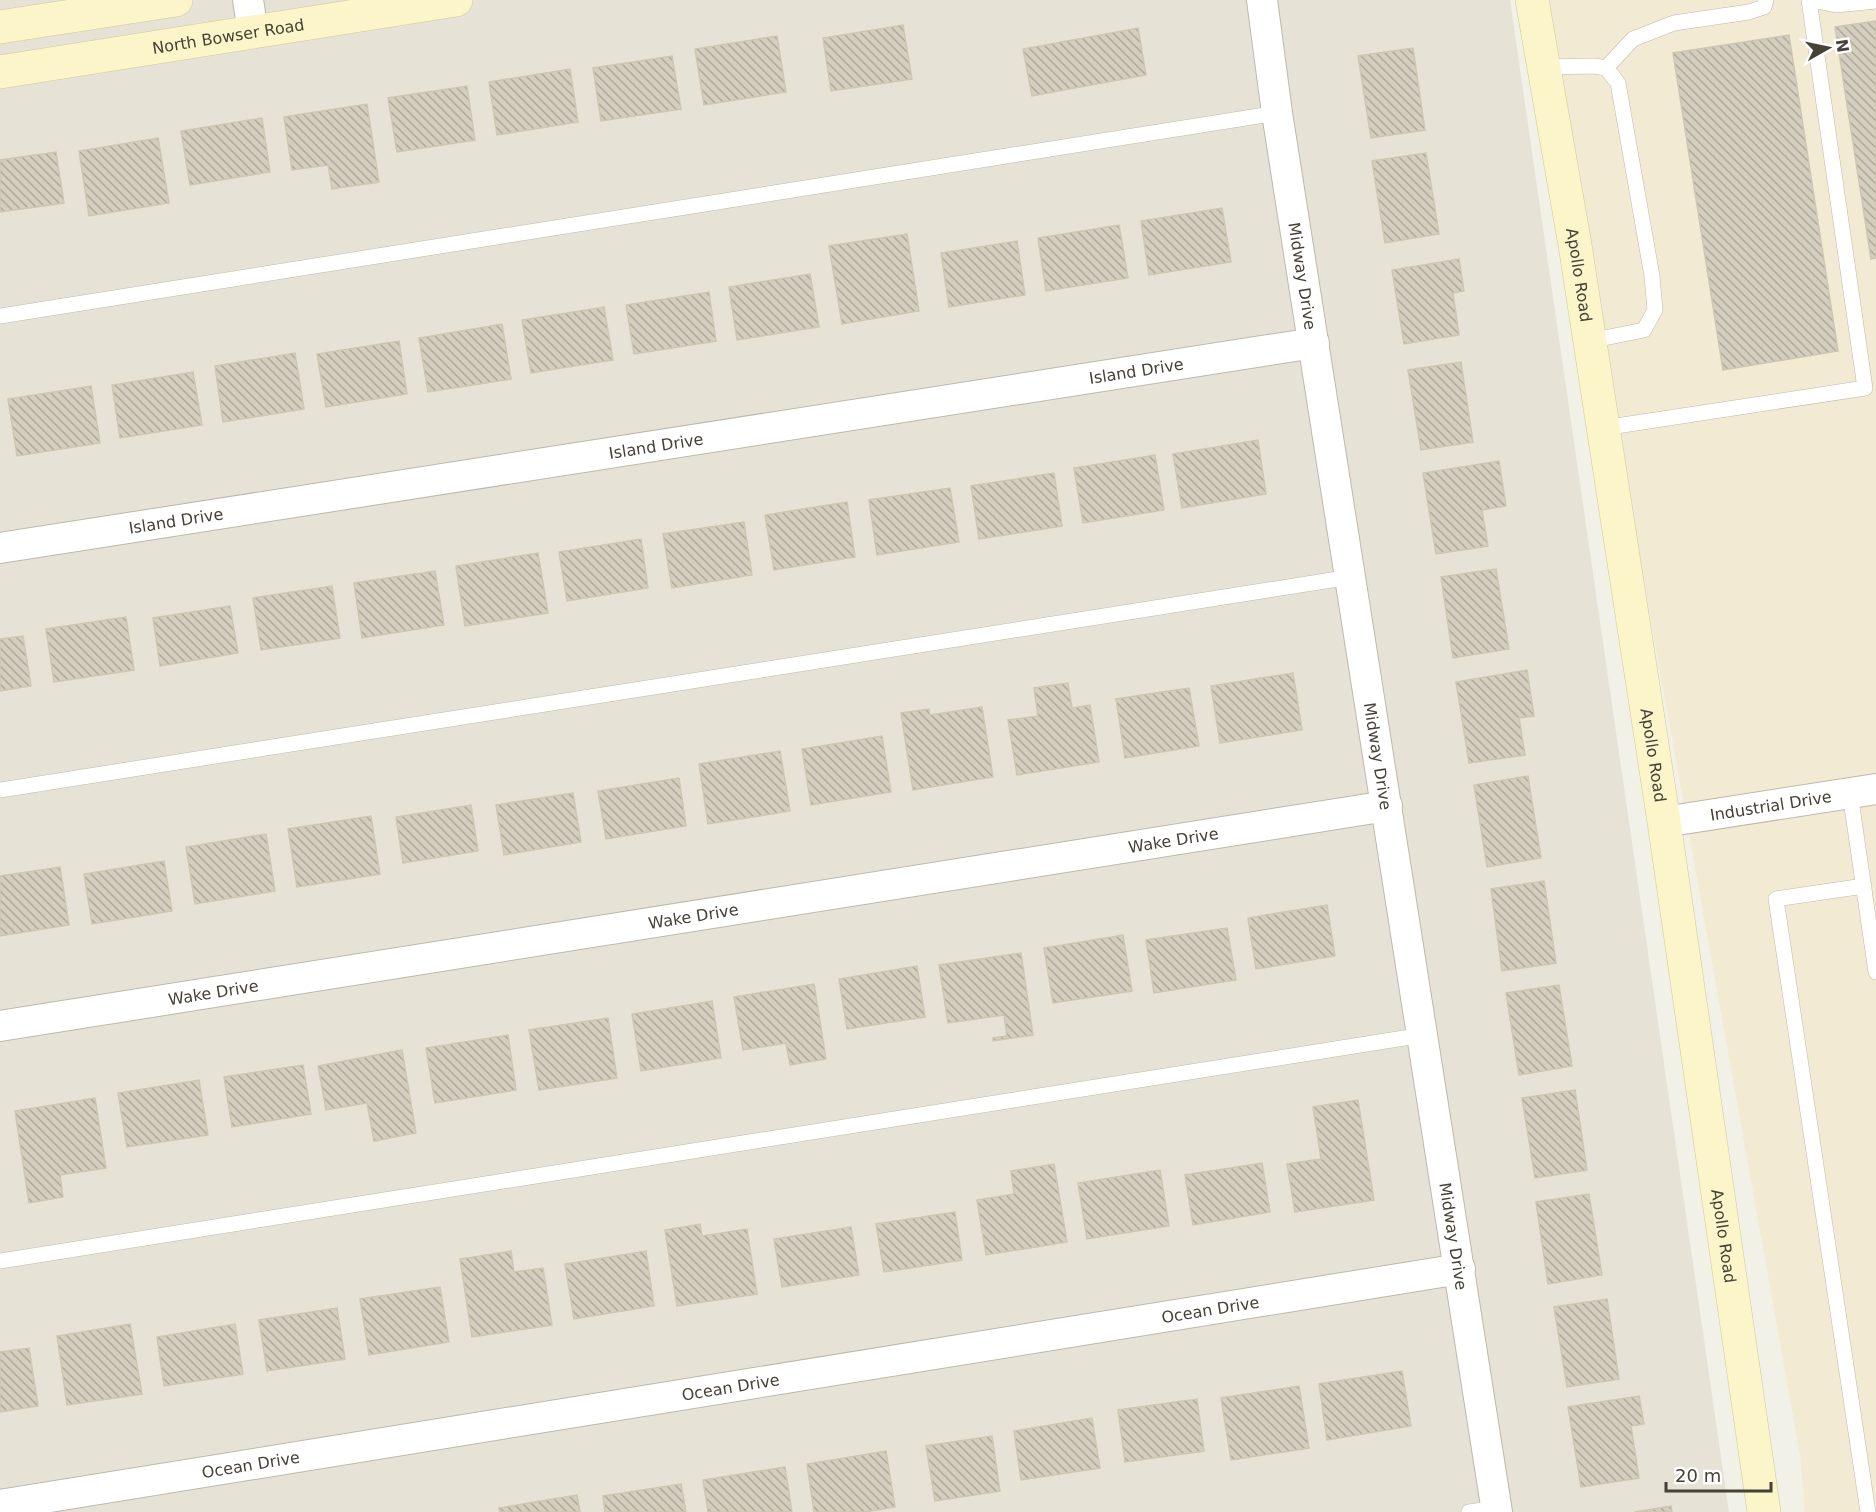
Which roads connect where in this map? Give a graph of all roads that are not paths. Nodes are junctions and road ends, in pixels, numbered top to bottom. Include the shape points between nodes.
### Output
1 (176, 0) edge
2 (248, 0) edge
3 (456, 0) edge
4 (1262, 0) edge
5 (1532, 0) edge
6 (1766, 0) edge
7 (1810, 0) edge
8 (1876, 1) edge
9 (0, 27) edge
10 (253, 32) junction
11 (1544, 67) junction
12 (1606, 68) junction
13 (0, 72) edge
14 (1277, 113) junction
15 (0, 316) edge
16 (1589, 341) junction
17 (1314, 343) junction
18 (1603, 428) junction
19 (0, 548) edge
20 (1351, 577) junction
21 (0, 790) edge
22 (1863, 791) edge
23 (1387, 806) junction
24 (1664, 822) junction
25 (1864, 886) junction
26 (1876, 972) edge
27 (0, 1026) edge
28 (1423, 1035) junction
29 (0, 1261) edge
30 (1460, 1269) junction
31 (0, 1506) edge
32 (1487, 1511) edge
33 (1764, 1512) edge
34 (1868, 1512) edge

1 - 9 street
2 - 10 street
3 - 10 street, North Bowser Road
4 - 14 street, Midway Drive
5 - 11 street, Apollo Road
6 - 12 lane via 1764,7 1749,12 1674,23 1633,39
7 - 8 lane via 1836,4
7 - 18 lane via 1865,388
10 - 13 street, North Bowser Road
11 - 12 lane
11 - 16 street, Apollo Road
12 - 16 lane via 1618,83 1655,310 1644,330
14 - 15 lane
14 - 17 street, Midway Drive
16 - 18 street, Apollo Road
17 - 19 street, Island Drive
17 - 20 street, Midway Drive
18 - 24 street, Apollo Road
20 - 21 lane
20 - 23 street, Midway Drive
22 - 24 street, Industrial Drive
22 - 25 lane
23 - 27 street, Wake Drive
23 - 28 street, Midway Drive
24 - 33 street, Apollo Road
25 - 26 lane
25 - 34 lane via 1776,899
28 - 29 lane
28 - 30 street, Midway Drive
30 - 31 street, Ocean Drive
30 - 32 street, Midway Drive

